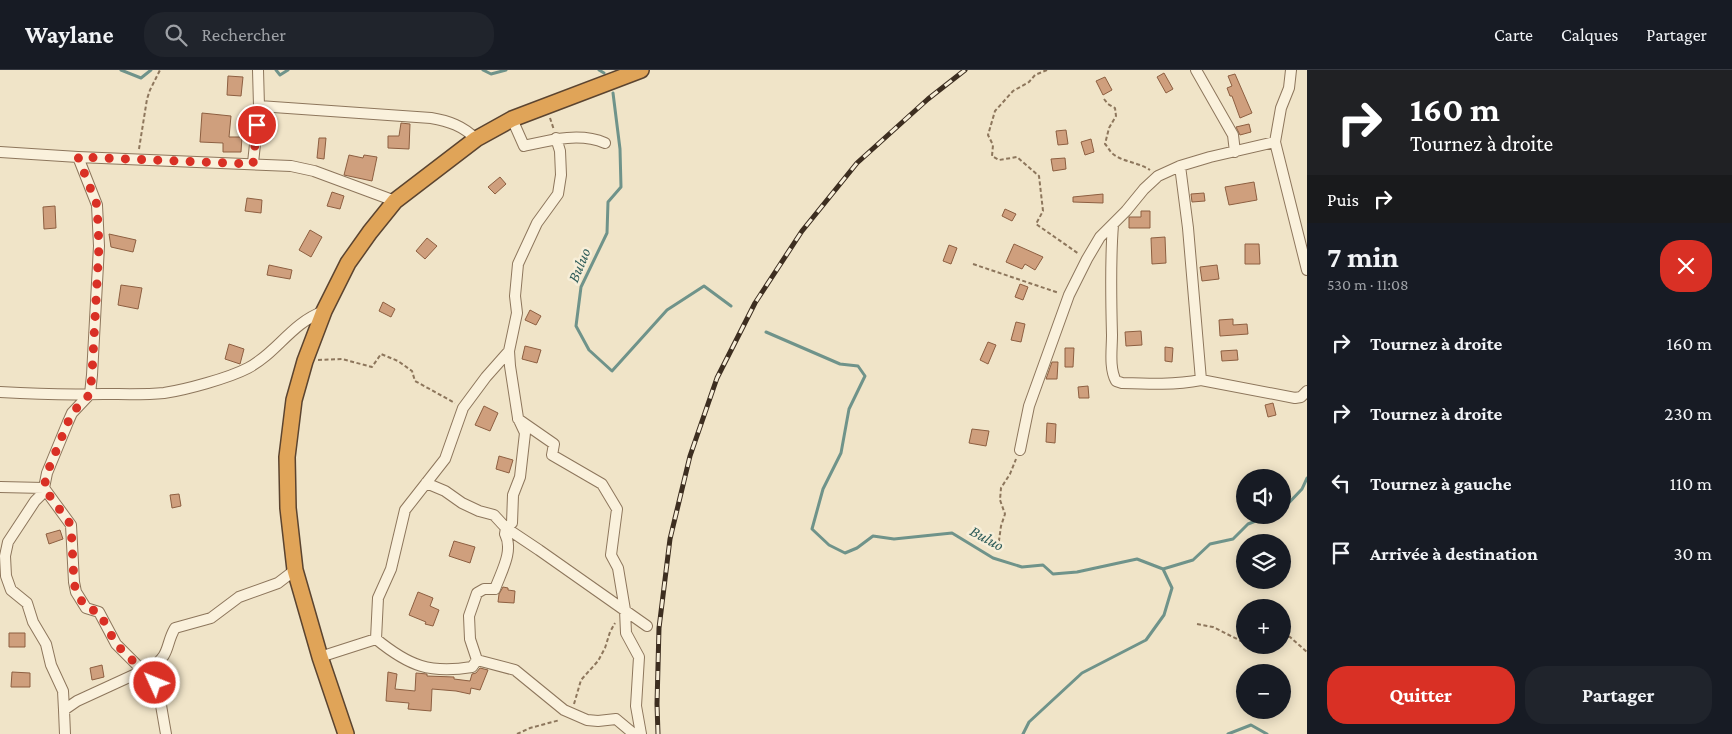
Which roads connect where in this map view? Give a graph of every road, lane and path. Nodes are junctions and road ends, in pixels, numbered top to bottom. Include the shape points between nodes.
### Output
1 (160, 70) edge
2 (258, 70) edge
3 (641, 70) edge
4 (1047, 70) edge
5 (1196, 70) edge
6 (1291, 70) edge
7 (1104, 99) dead end
8 (259, 106) junction
9 (546, 106) junction
10 (512, 119) junction
11 (556, 138) junction
12 (476, 139) junction
13 (1275, 142) junction
14 (605, 143) dead end
15 (0, 152) edge
16 (1235, 152) junction
17 (78, 157) junction
18 (137, 159) junction
19 (253, 164) junction
20 (1180, 166) junction
21 (1158, 176) junction
22 (395, 201) junction
23 (1113, 225) junction
24 (1305, 248) edge
25 (1087, 259) junction
26 (973, 264) dead end
27 (1307, 270) edge
28 (1068, 296) junction
29 (324, 311) junction
30 (509, 351) junction
31 (305, 361) junction
32 (1201, 380) junction
33 (1307, 391) edge
34 (0, 392) edge
35 (90, 394) junction
36 (463, 408) junction
37 (518, 418) junction
38 (1020, 450) joint
39 (426, 483) junction
40 (0, 487) edge
41 (45, 489) junction
42 (506, 528) junction
43 (998, 548) dead end
44 (295, 570) junction
45 (625, 610) junction
46 (1197, 624) dead end
47 (647, 626) dead end
48 (1236, 638) edge
49 (1291, 638) edge
50 (376, 639) junction
51 (1307, 652) edge
52 (320, 657) junction
53 (477, 660) junction
54 (143, 671) junction
55 (64, 710) junction
56 (571, 712) junction
57 (65, 734) edge
58 (166, 734) edge
59 (346, 734) edge
60 (517, 734) edge
61 (634, 734) edge
62 (641, 734) edge

1 - 18 path via 147,99
2 - 8 street
3 - 9 highway
4 - 25 path via 1014,91 995,111 988,135 993,145 992,156 999,160 1017,157 1039,176 1043,211 1036,224
5 - 16 street via 1232,135
6 - 13 street
7 - 21 path via 1115,108 1116,116 1106,144 1113,154 1142,164
8 - 12 street via 431,118 457,125
8 - 19 street
9 - 10 highway
9 - 11 path
10 - 11 street via 524,146
10 - 12 highway
11 - 14 street via 595,138
11 - 30 street via 561,175 558,194 538,223 518,264 517,313
12 - 22 highway
13 - 16 street
13 - 24 street
15 - 17 street
16 - 20 street
17 - 18 street
17 - 35 street via 97,205 99,246
18 - 19 street
19 - 22 street via 314,171
20 - 21 street
20 - 32 street
21 - 23 street
22 - 29 highway via 348,263
23 - 25 street via 1100,237
23 - 32 street via 1112,332 1116,381 1182,384
24 - 27 street
25 - 28 street
26 - 28 path
28 - 38 street via 1029,406
29 - 31 highway
29 - 35 street via 310,316 260,360 234,374 166,392
30 - 36 street
30 - 37 street
31 - 36 path via 342,359 372,367 382,354 412,371 415,381
31 - 44 highway via 294,400 287,457 288,508
32 - 33 street via 1295,398
34 - 35 street
35 - 41 street via 72,413 47,473
36 - 39 street via 445,459
37 - 42 street via 525,433 520,476 513,495 512,524
37 - 45 street via 554,444 552,455 602,484 617,509 611,555 618,568
38 - 43 path via 1002,488 1000,500 1005,514
39 - 42 street via 479,511 494,515
39 - 50 street via 404,510 391,569 378,598
40 - 41 street
41 - 54 street via 71,525 74,582 80,600 86,608 99,612 116,644
41 - 55 street via 8,542 4,556 11,590 28,603 33,622 46,644 63,691
42 - 45 street
42 - 53 street via 510,548 495,589 477,593 469,616 470,639
44 - 52 highway
44 - 54 street via 278,583 238,597 210,618 175,628 162,659
45 - 47 street
45 - 56 path via 623,616 616,620 598,662 582,680
45 - 62 street via 626,633 639,657 636,706
46 - 48 path via 1213,627
49 - 51 path
50 - 52 street
50 - 53 street via 410,663 436,669 454,670 472,666
52 - 59 highway
53 - 56 street via 515,670 564,710
54 - 55 street
54 - 58 street via 158,688
55 - 57 street
56 - 60 path via 558,721
56 - 61 street via 587,720 616,719

